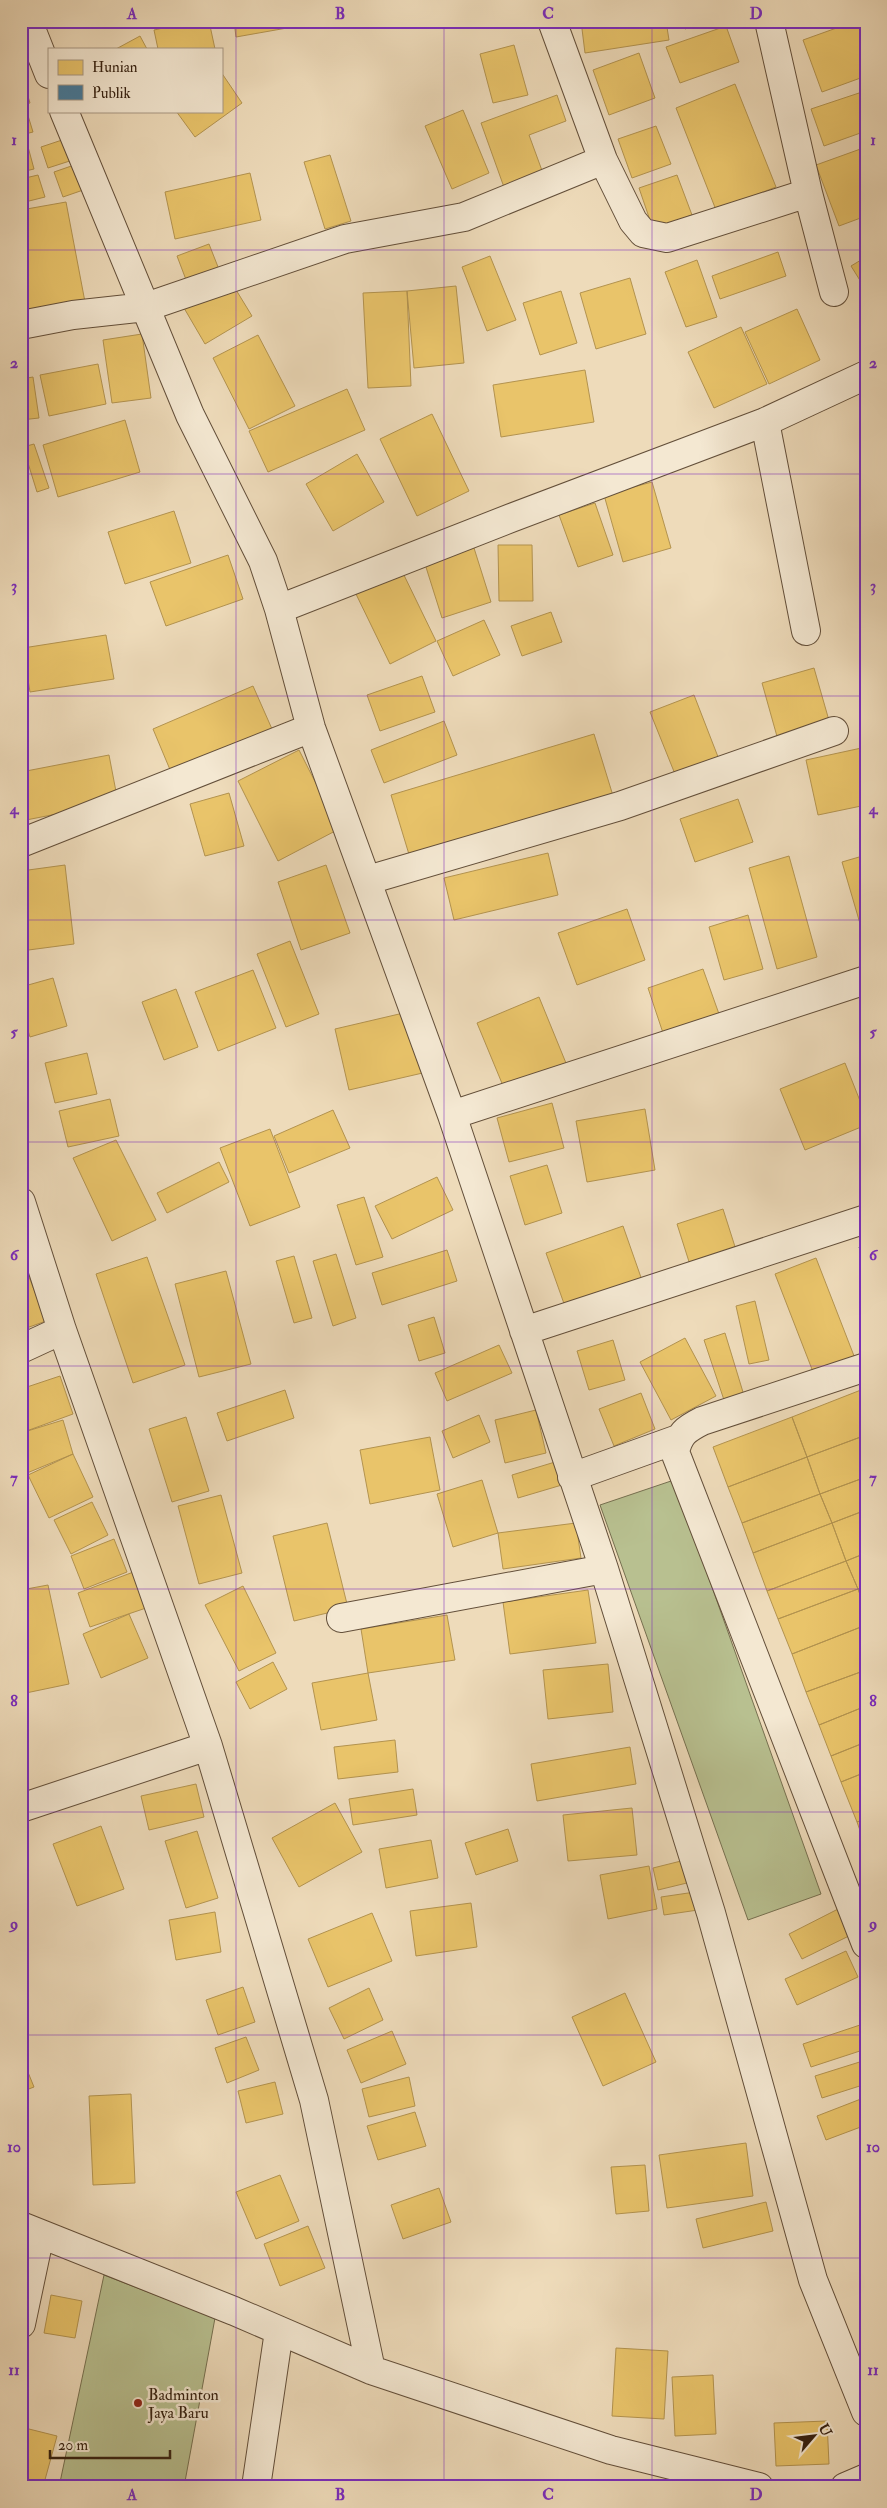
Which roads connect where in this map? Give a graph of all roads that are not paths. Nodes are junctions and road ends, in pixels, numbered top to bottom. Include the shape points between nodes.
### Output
1 (552, 21) edge
2 (769, 21) edge
3 (27, 30) edge
4 (48, 72) edge
5 (64, 112) edge
6 (603, 160) junction
7 (808, 193) junction
8 (834, 292) dead end
9 (146, 307) junction
10 (21, 325) edge
11 (866, 375) edge
12 (765, 422) junction
13 (280, 609) junction
14 (806, 631) dead end
15 (311, 728) junction
16 (834, 731) dead end
17 (21, 843) edge
18 (368, 880) junction
19 (866, 980) edge
20 (452, 1115) junction
21 (21, 1202) edge
22 (866, 1219) edge
23 (62, 1330) junction
24 (524, 1331) junction
25 (21, 1349) edge
26 (866, 1367) edge
27 (678, 1439) junction
28 (572, 1477) junction
29 (604, 1569) junction
30 (341, 1618) dead end
31 (208, 1746) junction
32 (21, 1808) edge
33 (866, 1944) edge
34 (30, 2230) edge
35 (21, 2324) edge
36 (279, 2331) junction
37 (371, 2370) junction
38 (866, 2412) edge
39 (866, 2478) edge
40 (256, 2487) edge
41 (759, 2487) edge
42 (845, 2487) edge

1 - 6 street
2 - 7 street
3 - 4 street
5 - 9 street
6 - 7 street via 633,221 643,233 656,237 667,238
6 - 9 street via 464,217 345,239
7 - 8 street
9 - 10 street via 73,314
9 - 13 street via 190,416 263,561
11 - 12 street
12 - 13 street
12 - 14 street
13 - 15 street
15 - 17 street
15 - 18 street
16 - 18 street via 620,806
18 - 20 street
19 - 20 street
20 - 24 street
21 - 23 street
22 - 24 street
23 - 25 street
23 - 31 street
24 - 28 street
26 - 27 street via 702,1421 687,1428
27 - 28 street
27 - 33 street via 675,1452
28 - 29 street
29 - 30 street
29 - 38 street via 711,1913 813,2280
31 - 32 street
31 - 37 street via 314,2100
34 - 35 street
34 - 36 street
36 - 37 street
36 - 40 street
37 - 41 street via 612,2450
39 - 42 street

